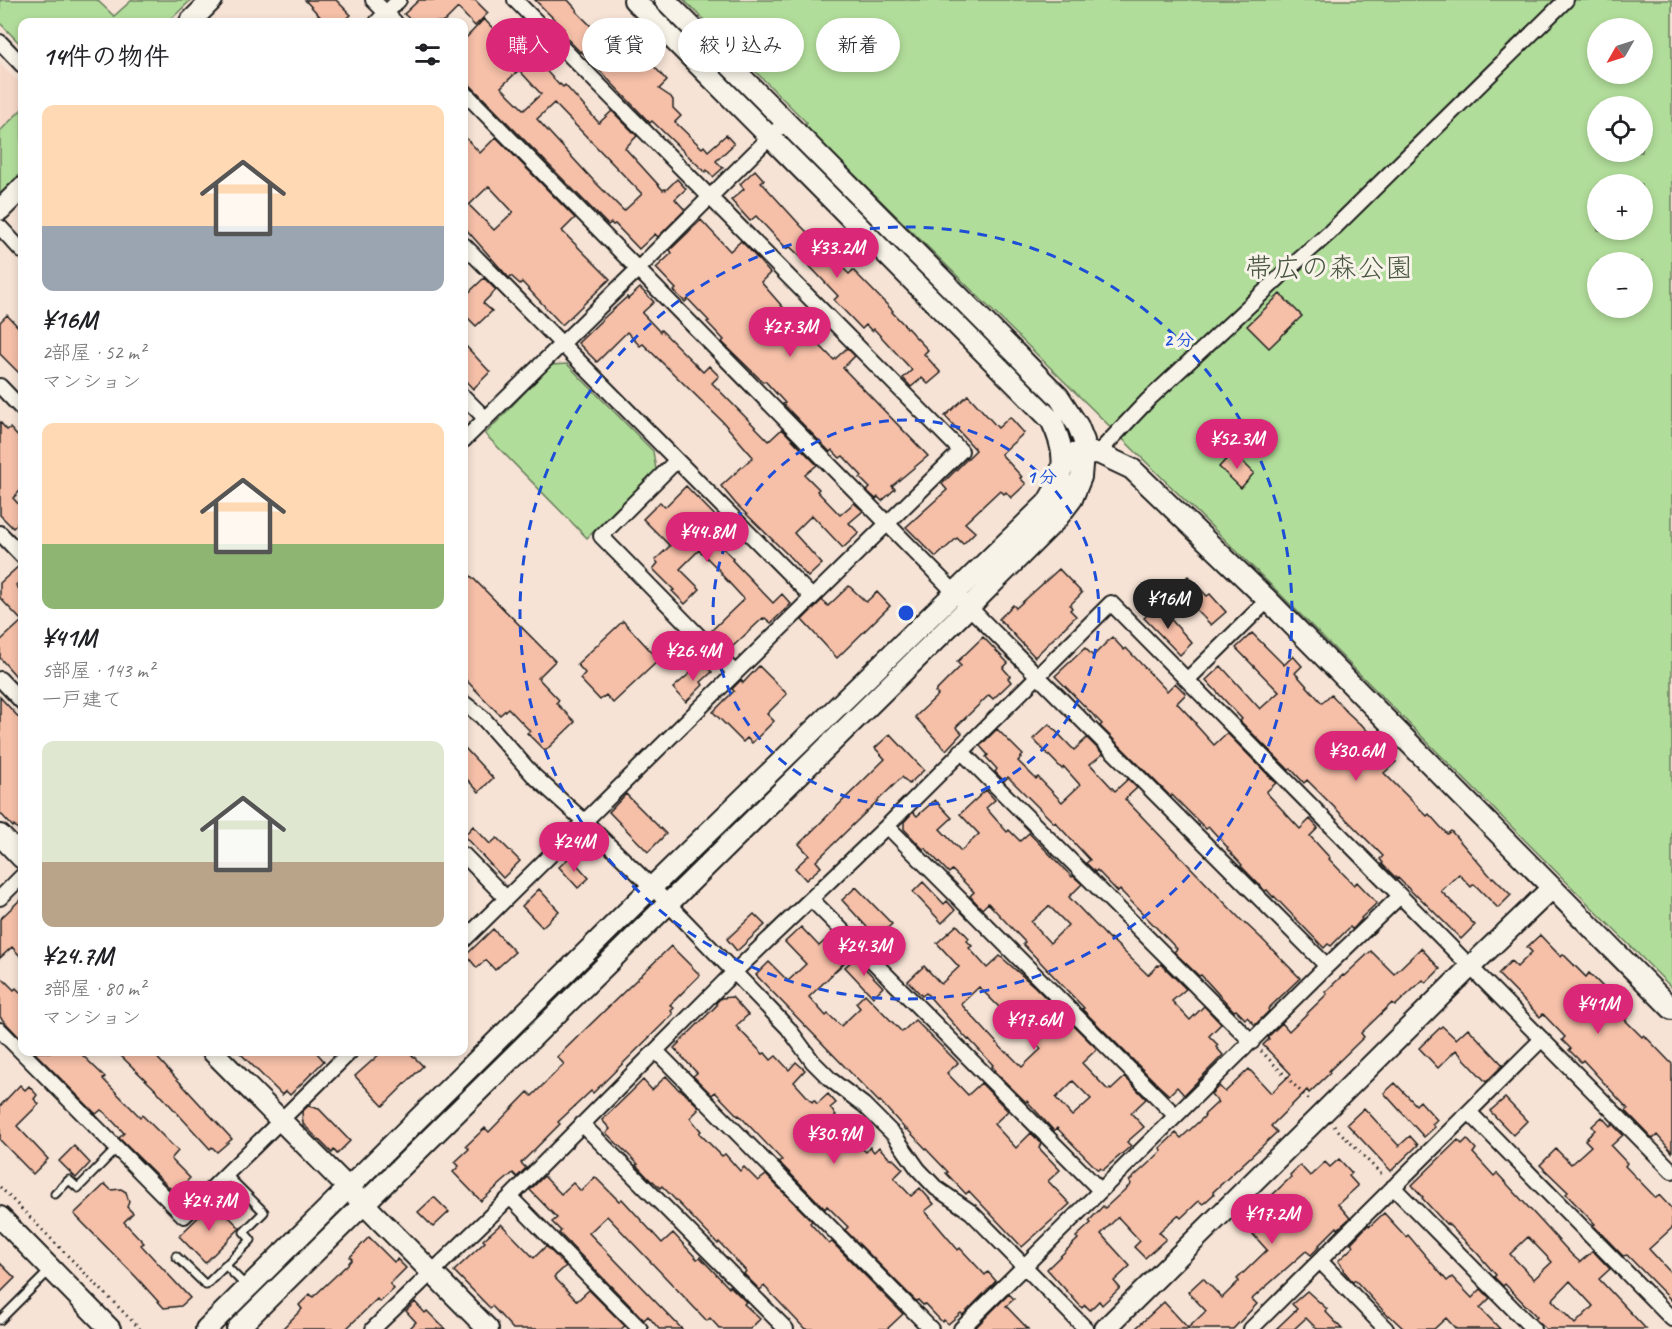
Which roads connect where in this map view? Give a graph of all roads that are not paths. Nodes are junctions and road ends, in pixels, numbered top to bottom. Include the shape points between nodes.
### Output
1 (212, 0) edge
2 (373, 0) edge
3 (399, 0) edge
4 (515, 0) edge
5 (634, 0) edge
6 (665, 0) edge
7 (1566, 0) edge
8 (194, 18) edge
9 (385, 18) edge
10 (387, 18) edge
11 (683, 18) edge
12 (0, 42) edge
13 (678, 44) edge
14 (18, 61) edge
15 (706, 72) edge
16 (737, 72) edge
17 (468, 96) edge
18 (786, 121) junction
19 (770, 138) junction
20 (18, 192) edge
21 (711, 196) junction
22 (0, 210) edge
23 (0, 227) edge
24 (18, 246) edge
25 (468, 249) edge
26 (638, 270) junction
27 (562, 344) junction
28 (0, 386) edge
29 (468, 401) edge
30 (18, 405) edge
31 (486, 419) junction
32 (468, 437) edge
33 (1063, 454) junction
34 (1091, 454) junction
35 (676, 462) junction
36 (887, 523) junction
37 (0, 533) edge
38 (18, 552) edge
39 (954, 592) junction
40 (812, 597) junction
41 (1268, 600) junction
42 (969, 607) junction
43 (735, 673) junction
44 (1038, 674) junction
45 (0, 679) edge
46 (1187, 680) junction
47 (18, 698) edge
48 (468, 706) edge
49 (962, 751) junction
50 (584, 821) junction
51 (887, 826) junction
52 (0, 835) edge
53 (18, 854) edge
54 (468, 859) edge
55 (18, 880) edge
56 (652, 887) junction
57 (1552, 888) junction
58 (1400, 896) junction
59 (0, 898) edge
60 (506, 898) junction
61 (811, 899) junction
62 (668, 904) junction
63 (468, 936) edge
64 (1327, 966) junction
65 (1470, 967) junction
66 (734, 972) junction
67 (1672, 1009) edge
68 (0, 1030) edge
69 (1542, 1039) junction
70 (1252, 1042) junction
71 (18, 1048) edge
72 (656, 1051) junction
73 (26, 1056) edge
74 (217, 1056) edge
75 (346, 1056) edge
76 (1470, 1113) junction
77 (1176, 1116) junction
78 (281, 1120) junction
79 (582, 1124) junction
80 (117, 1148) junction
81 (1672, 1171) edge
82 (226, 1174) junction
83 (1393, 1187) junction
84 (348, 1188) junction
85 (1100, 1190) junction
86 (56, 1194) dead end
87 (510, 1197) junction
88 (364, 1203) junction
89 (0, 1217) edge
90 (176, 1256) dead end
91 (1320, 1261) junction
92 (225, 1266) junction
93 (1025, 1267) junction
94 (51, 1269) junction
95 (432, 1273) junction
96 (248, 1288) junction
97 (1672, 1319) edge
98 (0, 1320) edge
99 (110, 1329) edge
100 (206, 1329) edge
101 (237, 1329) edge
102 (373, 1329) edge
103 (488, 1329) edge
104 (640, 1329) edge
105 (786, 1329) edge
106 (931, 1329) edge
107 (961, 1329) edge
108 (1086, 1329) edge
109 (1105, 1329) edge
110 (1251, 1329) edge
111 (1386, 1329) edge
112 (1533, 1329) edge

1 - 8 street
2 - 9 street
3 - 10 street
4 - 21 street
5 - 13 street
6 - 11 street
7 - 34 street via 1329,233
12 - 14 street
15 - 19 street
16 - 18 street
17 - 26 street
18 - 19 street
18 - 34 street via 1059,397
19 - 21 street
19 - 33 street via 1051,420
20 - 22 street
21 - 26 street
21 - 36 street via 961,451
23 - 24 street
25 - 27 street
26 - 27 street
26 - 36 street
27 - 31 street
27 - 35 street
28 - 30 street
29 - 31 street
31 - 32 street
33 - 34 street
33 - 39 street via 1057,488 1047,503
34 - 41 street via 1132,469
34 - 42 street via 1072,499 1056,520
35 - 40 street
35 - 43 street via 601,536
36 - 39 street
36 - 40 street
37 - 38 street
39 - 42 street
39 - 56 street
40 - 43 street
41 - 46 street
41 - 57 street
42 - 44 street
42 - 62 street
43 - 50 street
44 - 46 street via 1111,603
44 - 49 street
44 - 64 street
45 - 47 street
46 - 58 street
48 - 50 street via 534,776
49 - 51 street
49 - 70 street
50 - 56 street
50 - 60 street
51 - 61 street
51 - 77 street
52 - 53 street
54 - 60 street
55 - 59 street
56 - 62 street
56 - 84 street
57 - 65 street
57 - 67 street
58 - 64 street
58 - 65 street
60 - 63 street
61 - 66 street
61 - 85 street
62 - 66 street
62 - 88 street
64 - 70 street
65 - 69 street
65 - 109 street
66 - 72 street
66 - 93 street via 788,1028 813,1062 894,1135 936,1188 971,1212
68 - 71 street
69 - 76 street
69 - 81 street
70 - 77 street
72 - 79 street
72 - 106 street
73 - 80 street
74 - 78 street
75 - 78 street
76 - 83 street
76 - 97 street
77 - 85 street
78 - 82 street
78 - 84 street
79 - 87 street
79 - 105 street
80 - 82 street via 184,1216
80 - 86 lane via 78,1188 69,1180
82 - 92 lane via 264,1212 244,1232 251,1239
83 - 91 street
83 - 112 street
84 - 88 street
84 - 96 street
85 - 93 street
87 - 95 street
87 - 104 street
88 - 95 street
88 - 101 street
89 - 94 street
90 - 92 lane via 206,1285
91 - 110 street
91 - 111 street
92 - 96 lane
93 - 107 street
93 - 108 street
94 - 98 lane
94 - 99 street
95 - 102 street
95 - 103 street
96 - 100 street

